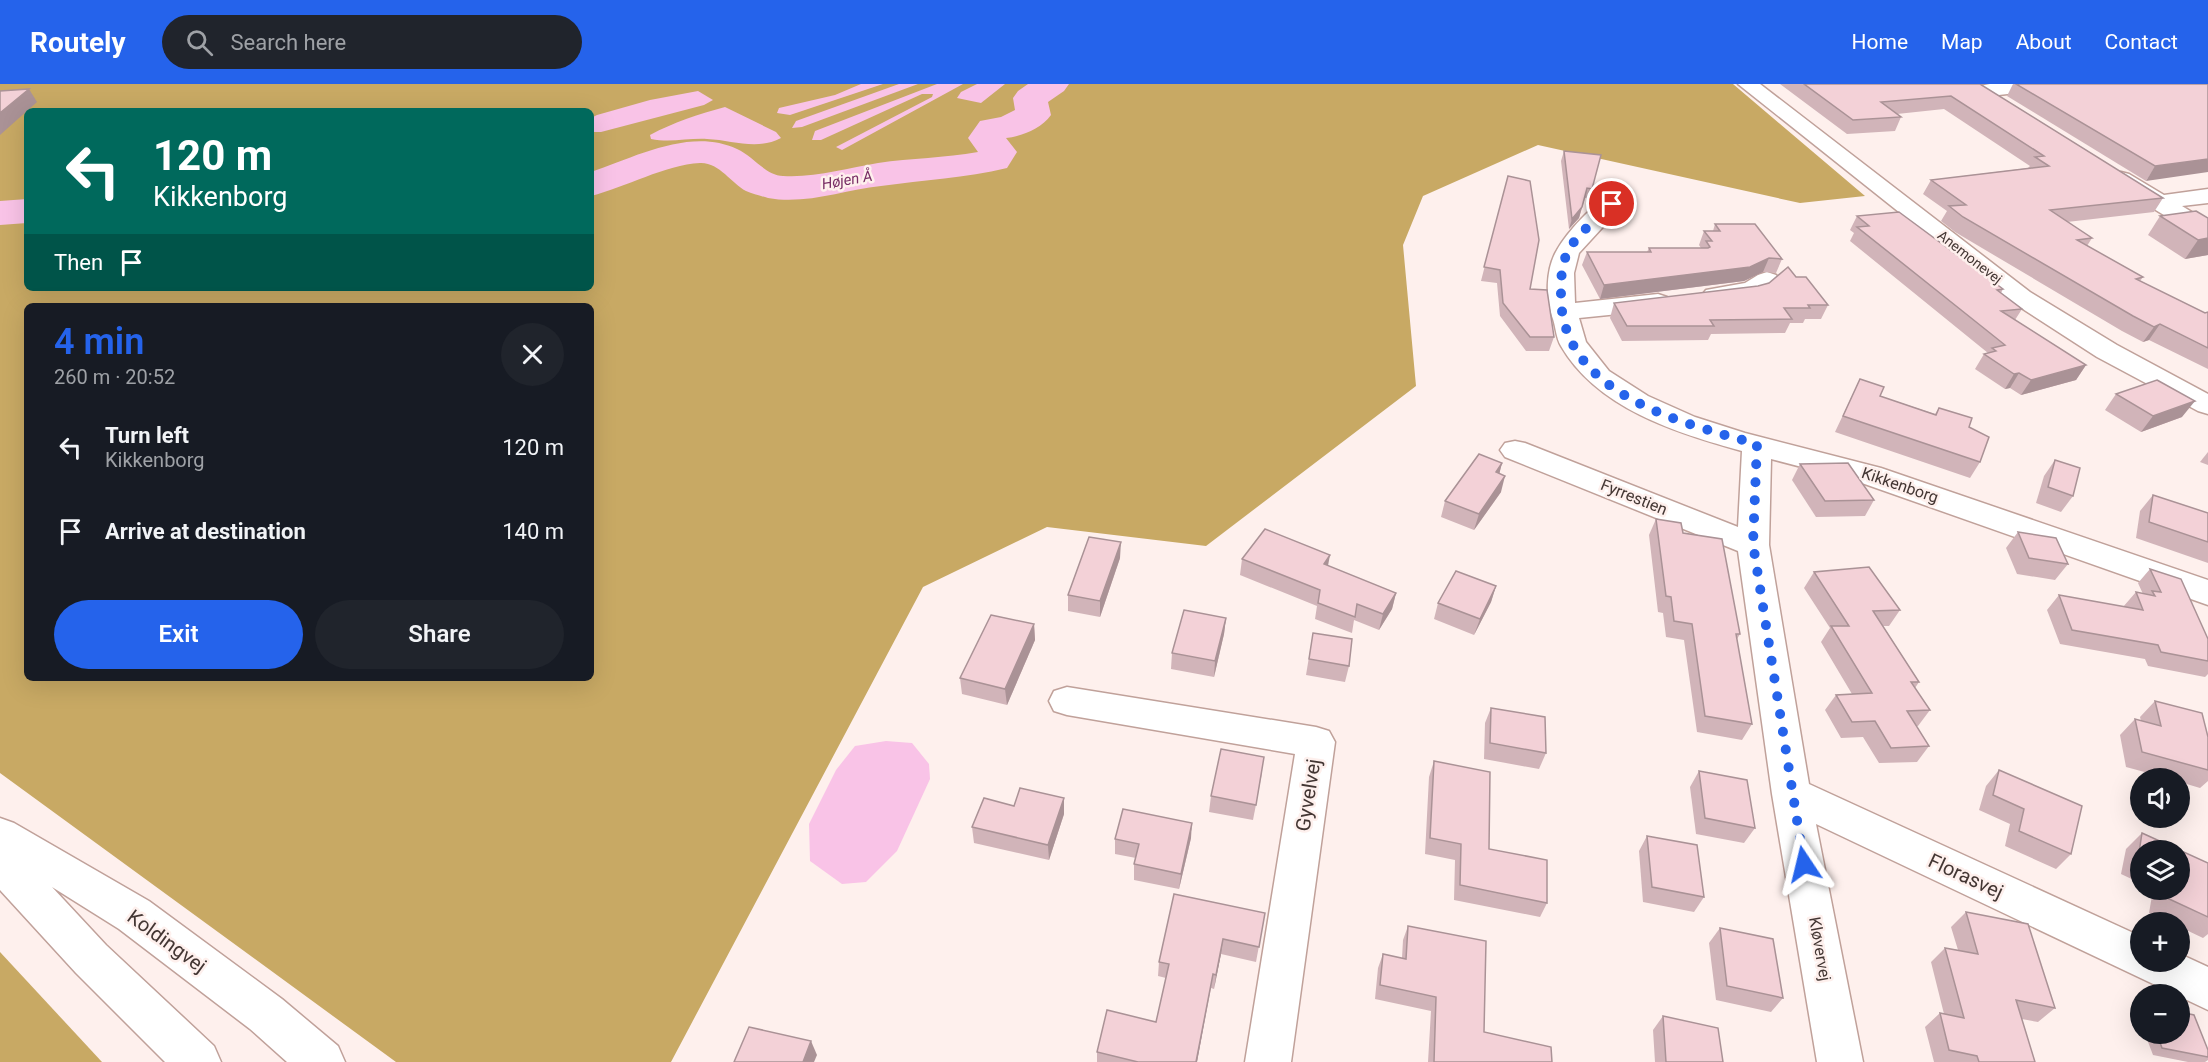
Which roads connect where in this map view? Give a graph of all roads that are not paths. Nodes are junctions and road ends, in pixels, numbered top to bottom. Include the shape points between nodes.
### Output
1 (1748, 84) edge
2 (2043, 84) edge
3 (1975, 88) edge
4 (2011, 110) edge
5 (2099, 166) edge
6 (2208, 196) edge
7 (2158, 203) junction
8 (1612, 204) dead end
9 (2208, 232) edge
10 (1767, 280) dead end
11 (1562, 312) junction
12 (2208, 405) edge
13 (1757, 444) junction
14 (1515, 450) dead end
15 (1753, 544) junction
16 (2208, 592) edge
17 (1067, 701) dead end
18 (1791, 794) junction
19 (0, 835) edge
20 (0, 861) edge
21 (2130, 952) edge
22 (2171, 972) edge
23 (2208, 989) edge
24 (198, 1062) edge
25 (322, 1062) edge
26 (1268, 1062) edge
27 (1840, 1062) edge

1 - 12 street, Anemonevej via 2021,297 2107,351
2 - 3 street
3 - 4 street
5 - 7 street
6 - 7 street
7 - 9 street
8 - 11 street, Kikkenborg via 1570,247 1561,273
10 - 11 street via 1752,290
11 - 13 street, Kikkenborg via 1567,336 1603,380 1646,408
13 - 15 street, Kløvervej
13 - 16 street, Kikkenborg via 1868,474
14 - 15 street, Fyrrestien
15 - 18 street, Kløvervej
17 - 26 street, Gyvelvej via 1316,742
18 - 21 street, Florasvej
18 - 27 street, Kløvervej
19 - 25 street, Koldingvej via 134,915 266,1014
20 - 24 street via 91,959
22 - 23 street

